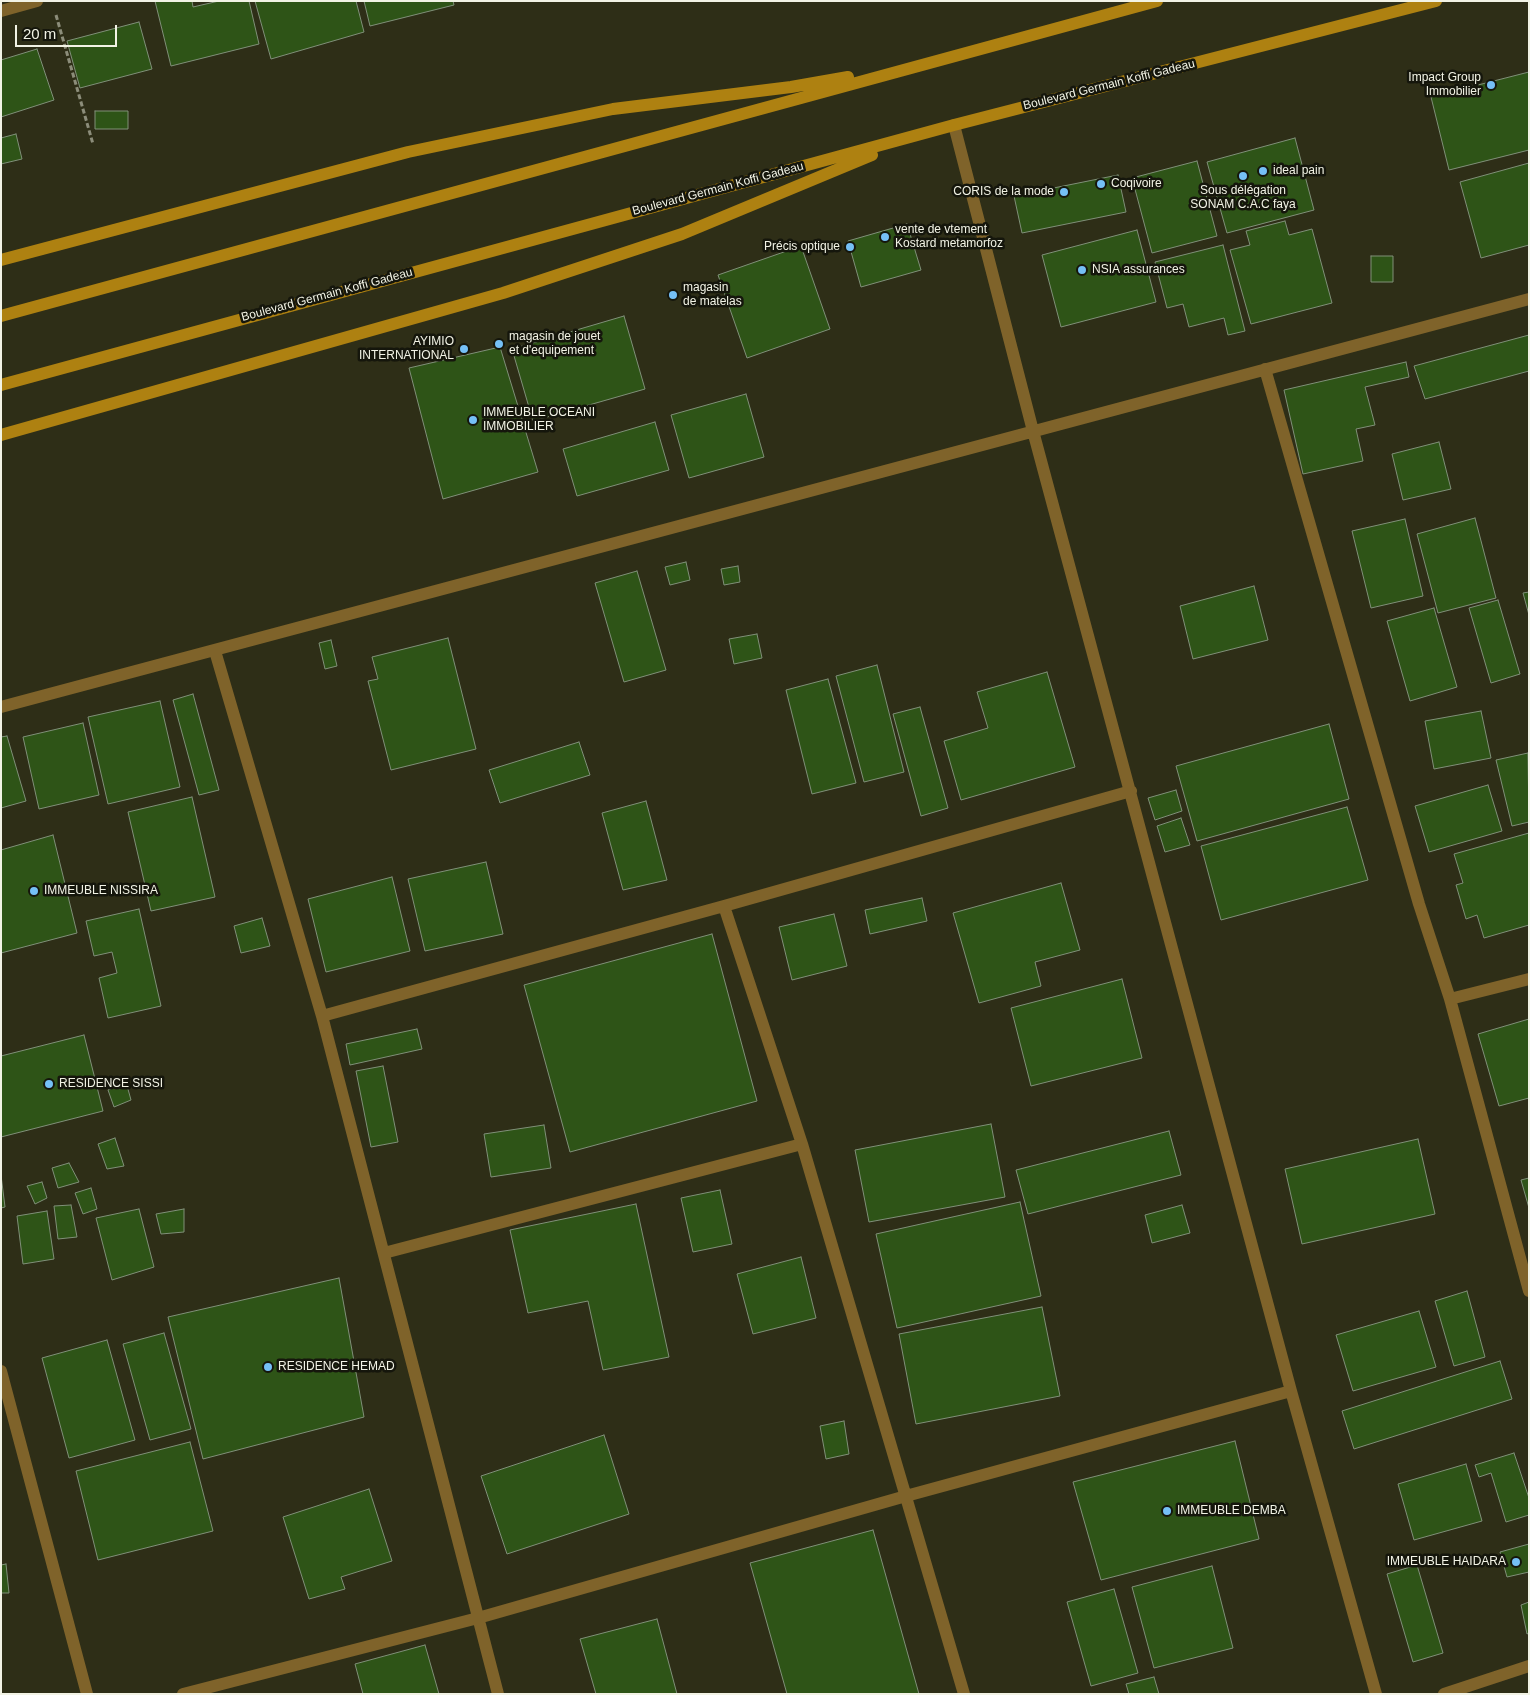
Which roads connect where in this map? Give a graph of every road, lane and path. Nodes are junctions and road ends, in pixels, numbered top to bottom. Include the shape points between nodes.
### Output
1 (37, 1) edge
2 (1157, 1) edge
3 (1436, 1) edge
4 (1, 10) edge
5 (54, 11) dead end
6 (936, 60) junction
7 (954, 125) junction
8 (93, 144) dead end
9 (1, 260) edge
10 (1529, 299) edge
11 (1, 316) edge
12 (1265, 369) junction
13 (1, 385) edge
14 (1034, 431) junction
15 (1, 435) edge
16 (215, 650) junction
17 (1, 707) edge
18 (1131, 791) junction
19 (724, 906) junction
20 (1529, 979) edge
21 (1450, 999) junction
22 (322, 1016) junction
23 (802, 1144) junction
24 (384, 1253) junction
25 (1529, 1291) edge
26 (1, 1371) edge
27 (1291, 1391) junction
28 (906, 1496) junction
29 (478, 1618) junction
30 (1529, 1666) edge
31 (87, 1694) edge
32 (183, 1694) edge
33 (498, 1694) edge
34 (964, 1694) edge
35 (1376, 1694) edge
36 (1444, 1694) edge

1 - 4 street
2 - 6 main road
3 - 7 main road, Boulevard Germain Koffi Gadeau
5 - 8 path
6 - 9 main road via 791,87 613,109 408,152
6 - 11 main road
7 - 13 main road, Boulevard Germain Koffi Gadeau
7 - 14 street
7 - 15 main road via 890,147 682,234 503,293
10 - 12 street
12 - 14 street
12 - 21 street
14 - 16 street
14 - 18 street
16 - 17 street
16 - 22 street
18 - 19 street
18 - 27 street
19 - 22 street
19 - 23 street
20 - 21 street
21 - 25 street
22 - 24 street
23 - 24 street
23 - 28 street
24 - 29 street
26 - 31 street
27 - 28 street
27 - 35 street
28 - 29 street
28 - 34 street
29 - 32 street
29 - 33 street
30 - 36 street

